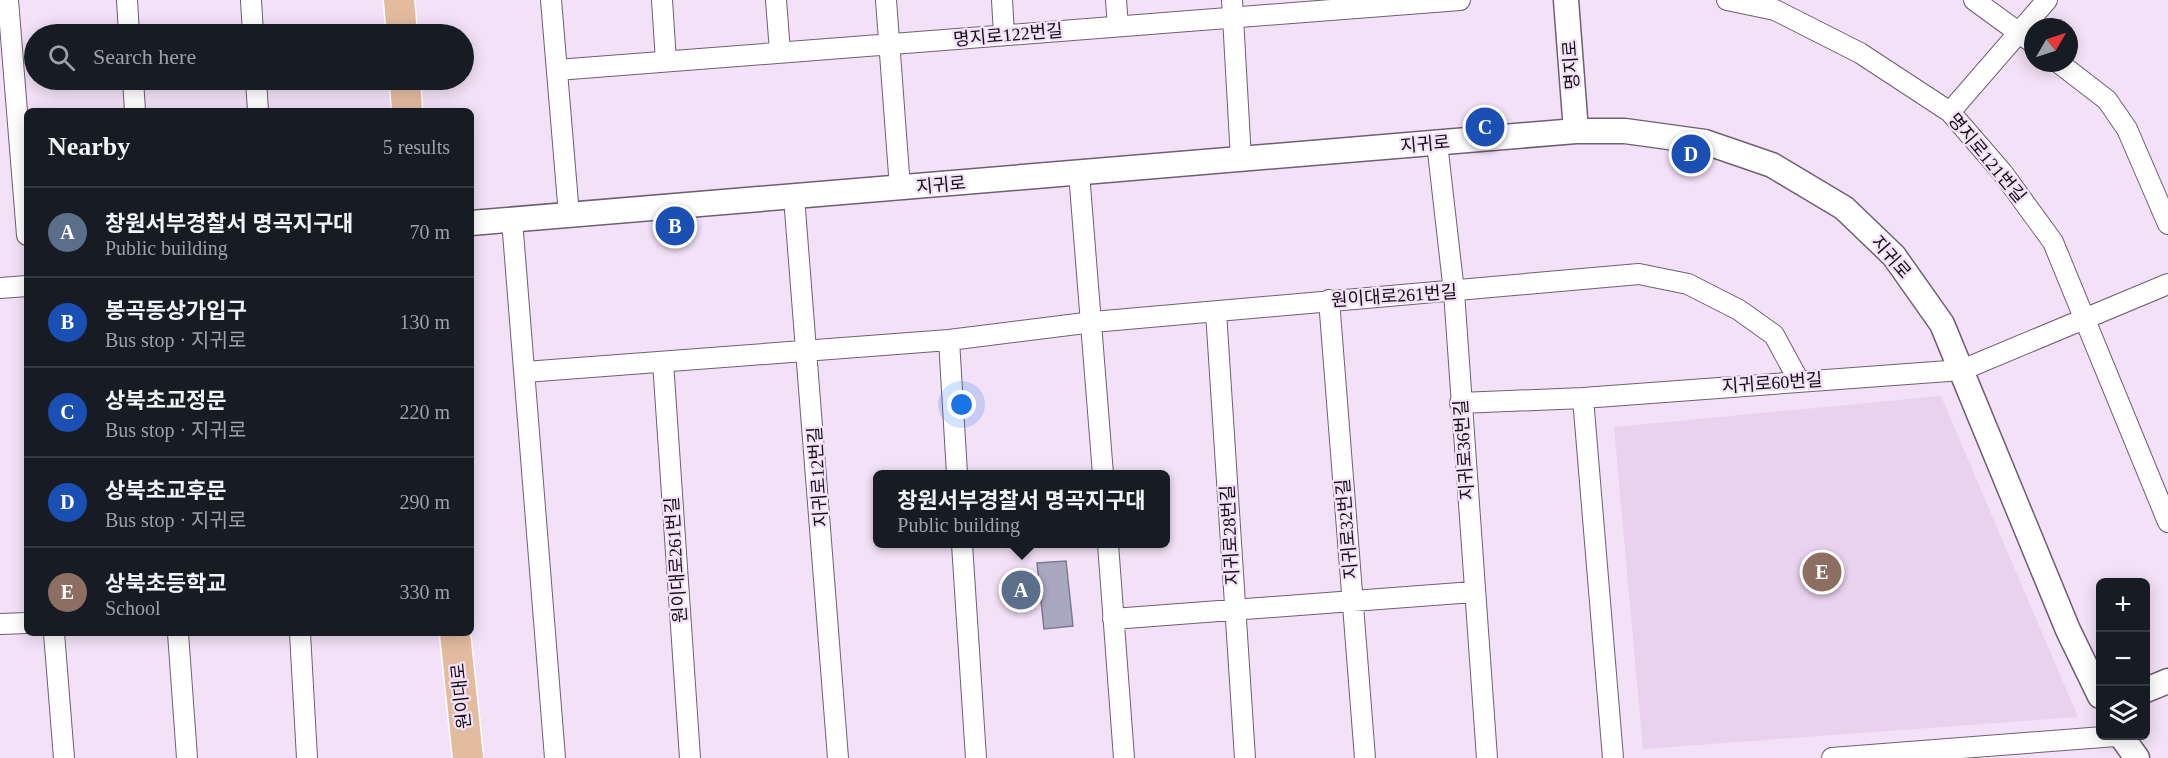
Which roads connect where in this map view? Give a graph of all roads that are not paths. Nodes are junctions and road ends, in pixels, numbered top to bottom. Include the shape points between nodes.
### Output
1 (8, 0) edge
2 (127, 0) edge
3 (251, 0) edge
4 (399, 0) edge
5 (551, 0) edge
6 (662, 0) edge
7 (776, 0) edge
8 (886, 0) edge
9 (1002, 0) edge
10 (1116, 0) edge
11 (1452, 0) edge
12 (1566, 0) edge
13 (1727, 0) edge
14 (1974, 0) edge
15 (2047, 0) edge
16 (1341, 4) edge
17 (1775, 5) edge
18 (1233, 9) edge
19 (2037, 18) edge
20 (128, 24) edge
21 (252, 24) edge
22 (401, 24) edge
23 (1118, 26) junction
24 (1004, 34) junction
25 (2024, 37) edge
26 (2024, 40) edge
27 (890, 46) junction
28 (780, 52) junction
29 (666, 61) junction
30 (557, 70) junction
31 (2071, 72) edge
32 (134, 90) edge
33 (257, 90) edge
34 (406, 90) edge
35 (135, 108) edge
36 (258, 108) edge
37 (407, 108) edge
38 (1950, 112) junction
39 (1576, 131) junction
40 (1437, 143) junction
41 (1241, 159) junction
42 (1079, 173) junction
43 (900, 188) junction
44 (794, 196) junction
45 (24, 197) edge
46 (569, 215) junction
47 (512, 220) junction
48 (474, 224) edge
49 (2168, 224) edge
50 (2168, 284) edge
51 (24, 286) edge
52 (0, 288) edge
53 (1454, 292) junction
54 (1329, 300) junction
55 (1216, 312) junction
56 (2084, 319) junction
57 (1093, 322) junction
58 (949, 340) junction
59 (808, 351) junction
60 (663, 362) junction
61 (1962, 370) junction
62 (525, 372) junction
63 (1799, 381) junction
64 (1583, 398) junction
65 (1460, 403) junction
66 (957, 470) edge
67 (1103, 470) edge
68 (2168, 522) edge
69 (962, 548) edge
70 (1108, 548) edge
71 (1473, 592) junction
72 (1353, 603) junction
73 (1234, 611) junction
74 (1113, 619) junction
75 (24, 623) edge
76 (0, 624) edge
77 (54, 636) edge
78 (178, 636) edge
79 (300, 636) edge
80 (455, 636) edge
81 (2168, 681) edge
82 (2096, 688) edge
83 (2150, 688) edge
84 (2096, 737) edge
85 (2124, 740) edge
86 (1877, 756) edge
87 (64, 758) edge
88 (187, 758) edge
89 (307, 758) edge
90 (468, 758) edge
91 (555, 758) edge
92 (690, 758) edge
93 (838, 758) edge
94 (976, 758) edge
95 (1124, 758) edge
96 (1245, 758) edge
97 (1365, 758) edge
98 (1486, 758) edge
99 (1613, 758) edge
100 (1832, 758) edge
101 (2137, 758) edge

1 - 45 street
2 - 20 street
3 - 21 street
4 - 22 main road
5 - 30 street
6 - 29 street
7 - 28 street
8 - 27 street
9 - 24 street
10 - 23 street
11 - 16 street, 명지로122번길
12 - 39 street, 명지로
13 - 17 street, 명지로121번길
14 - 25 street
15 - 19 street
16 - 18 street, 명지로122번길
17 - 38 street, 명지로121번길 via 1860,53
18 - 23 street, 명지로122번길
18 - 41 street
23 - 24 street, 명지로122번길
24 - 27 street, 명지로122번길
26 - 38 street
27 - 28 street, 명지로122번길
27 - 43 street
28 - 29 street, 명지로122번길
29 - 30 street, 명지로122번길
30 - 46 street
31 - 49 street via 2107,100 2127,129
32 - 35 street
33 - 36 street
34 - 37 main road
38 - 56 street, 명지로121번길 via 2002,172 2053,242
39 - 40 street, 지귀로
39 - 61 street, 지귀로 via 1625,131 1705,142 1772,165 1844,208 1894,256 1942,324
40 - 41 street, 지귀로
40 - 53 street, 지귀로36번길
41 - 42 street, 지귀로
42 - 43 street, 지귀로
42 - 57 street
43 - 44 street, 지귀로
44 - 46 street, 지귀로
44 - 59 street, 지귀로12번길
46 - 47 street, 지귀로
47 - 48 street, 지귀로
47 - 62 street
50 - 56 street, 지귀로60번길
51 - 52 street
53 - 54 street, 원이대로261번길
53 - 63 street, 원이대로261번길 via 1639,274 1688,284 1740,310 1774,336
53 - 65 street, 지귀로36번길
54 - 55 street, 원이대로261번길
54 - 72 street, 지귀로32번길
55 - 57 street, 원이대로261번길
55 - 73 street, 지귀로28번길
56 - 61 street, 지귀로60번길
56 - 68 street, 명지로121번길
57 - 58 street, 원이대로261번길
57 - 67 street
58 - 59 street, 원이대로261번길
58 - 66 street
59 - 60 street, 원이대로261번길
59 - 93 street, 지귀로12번길
60 - 62 street, 원이대로261번길
60 - 92 street, 원이대로261번길
61 - 63 street, 지귀로60번길
61 - 82 street, 지귀로 via 2068,630
62 - 91 street
63 - 64 street, 지귀로60번길
64 - 65 street, 지귀로60번길
64 - 99 street
65 - 71 street, 지귀로36번길
69 - 94 street
70 - 74 street
71 - 72 street
71 - 98 street, 지귀로36번길
72 - 73 street
72 - 97 street, 지귀로32번길
73 - 74 street
73 - 96 street, 지귀로28번길
74 - 95 street
75 - 76 street
77 - 87 street
78 - 88 street
79 - 89 street
80 - 90 main road, 원이대로
81 - 83 street
84 - 86 street
85 - 101 street
86 - 100 street

